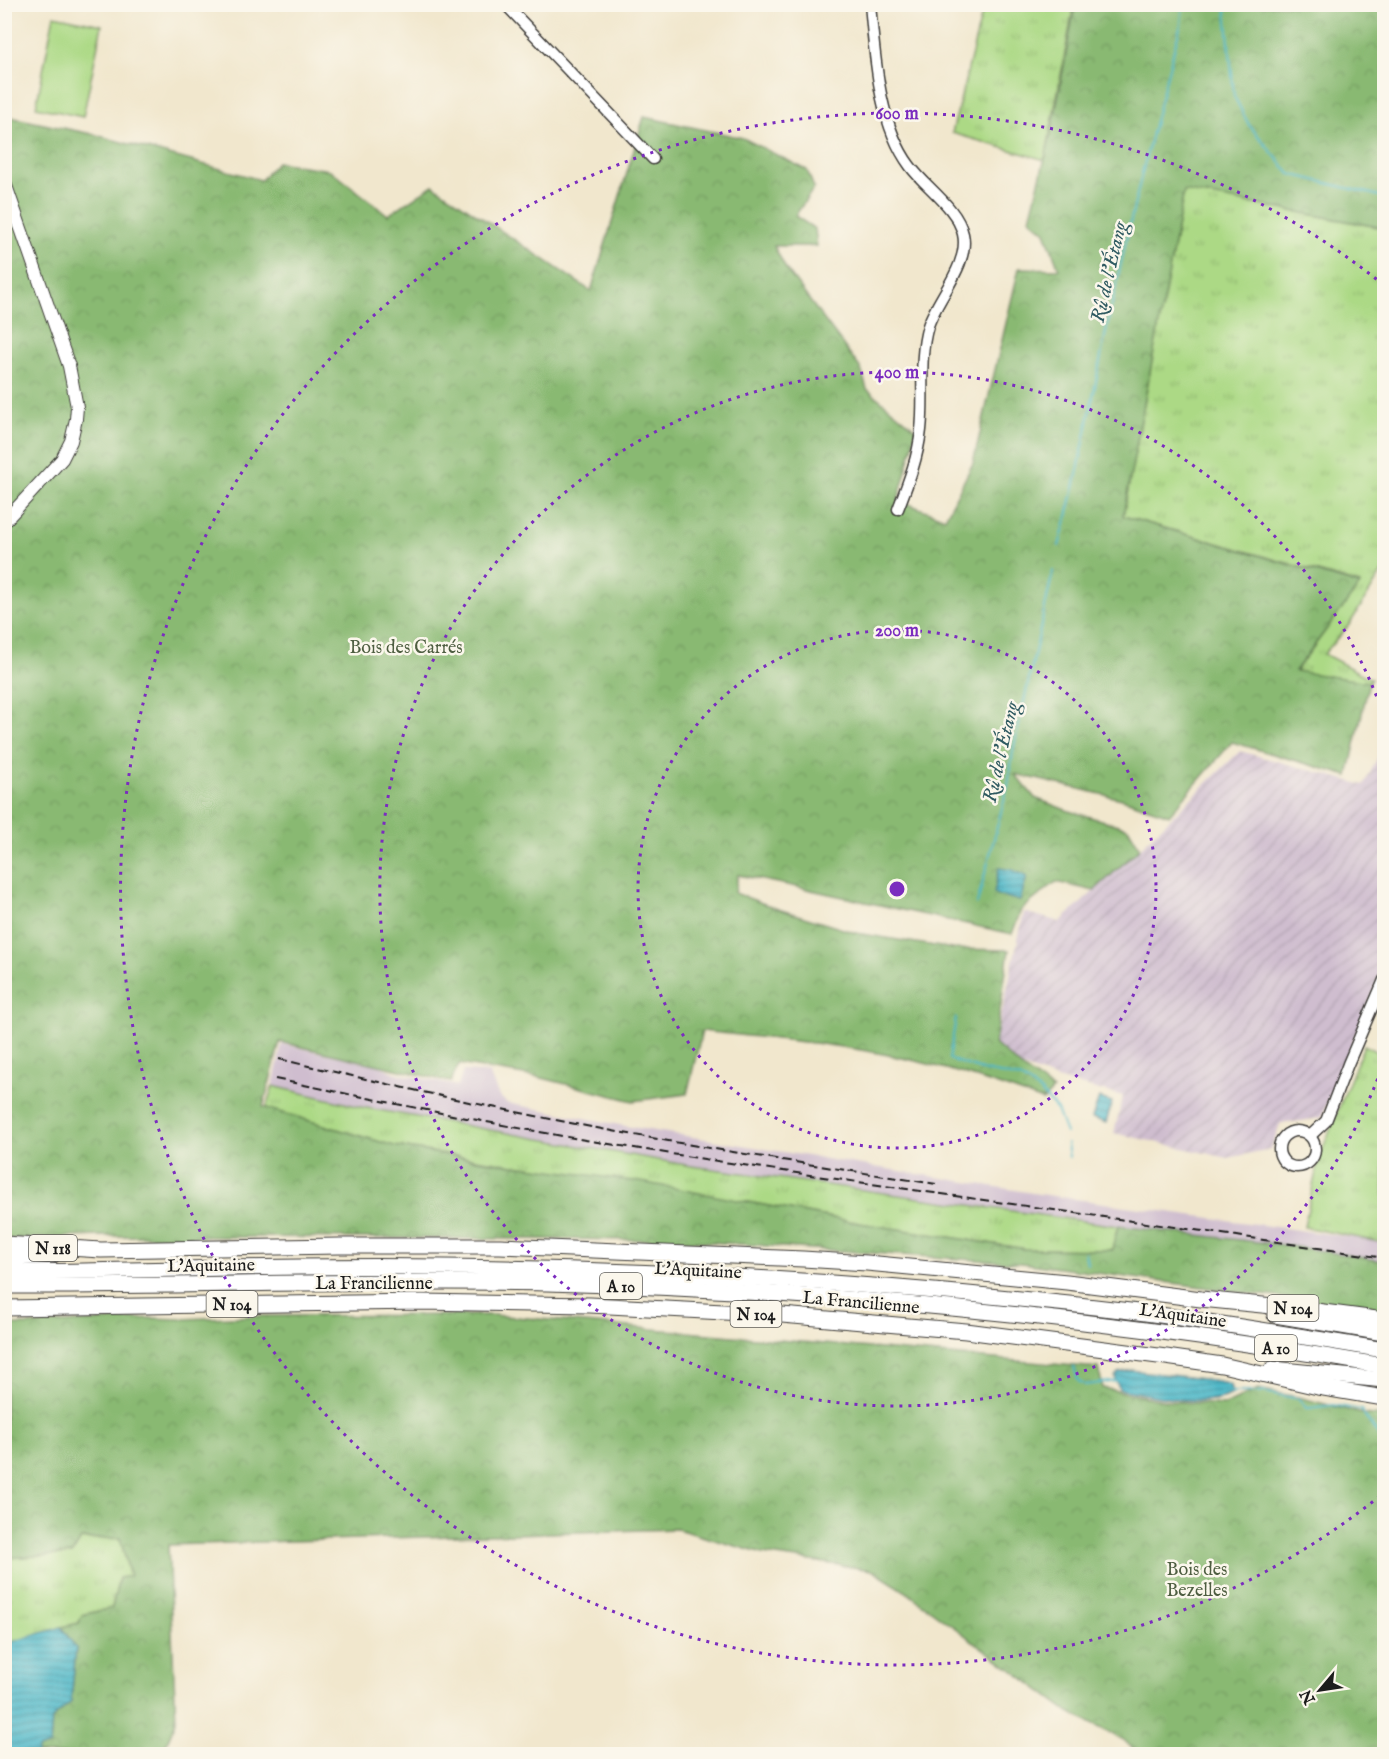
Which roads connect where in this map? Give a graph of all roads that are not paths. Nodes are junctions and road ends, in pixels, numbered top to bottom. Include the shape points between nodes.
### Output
1 (505, 4) edge
2 (870, 4) edge
3 (1379, 4) edge
4 (1384, 6) edge
5 (652, 159) dead end
6 (4, 180) edge
7 (898, 509) dead end
8 (4, 522) edge
9 (1384, 980) edge
10 (1310, 1136) dead end
11 (4, 1244) edge
12 (101, 1250) junction
13 (4, 1259) edge
14 (4, 1272) edge
15 (4, 1286) edge
16 (1201, 1299) junction
17 (4, 1308) edge
18 (1384, 1320) edge
19 (1384, 1333) edge
20 (1384, 1350) edge
21 (1222, 1365) junction
22 (1384, 1366) edge
23 (1384, 1380) edge
24 (1384, 1398) edge

1 - 5 street
2 - 7 street via 879,90 894,135 911,168 957,219 964,243 958,265 928,328 922,362 918,452
3 - 4 main road
6 - 8 main road via 69,366 77,407 71,441 62,459
9 - 10 street via 1326,1121
11 - 12 highway, N 118
12 - 13 highway
12 - 16 highway, La Francilienne / N 104 via 489,1246 721,1255 879,1264
14 - 20 highway, L'Aquitaine / A 10 via 440,1266 802,1281 1131,1311
15 - 22 highway, L'Aquitaine / A 10 via 547,1283 792,1294 1149,1330
16 - 18 highway, La Francilienne / N 104
16 - 19 highway
17 - 21 highway, La Francilienne / N 104 via 422,1302 590,1305 966,1331
21 - 23 highway
21 - 24 highway, La Francilienne / N 104

